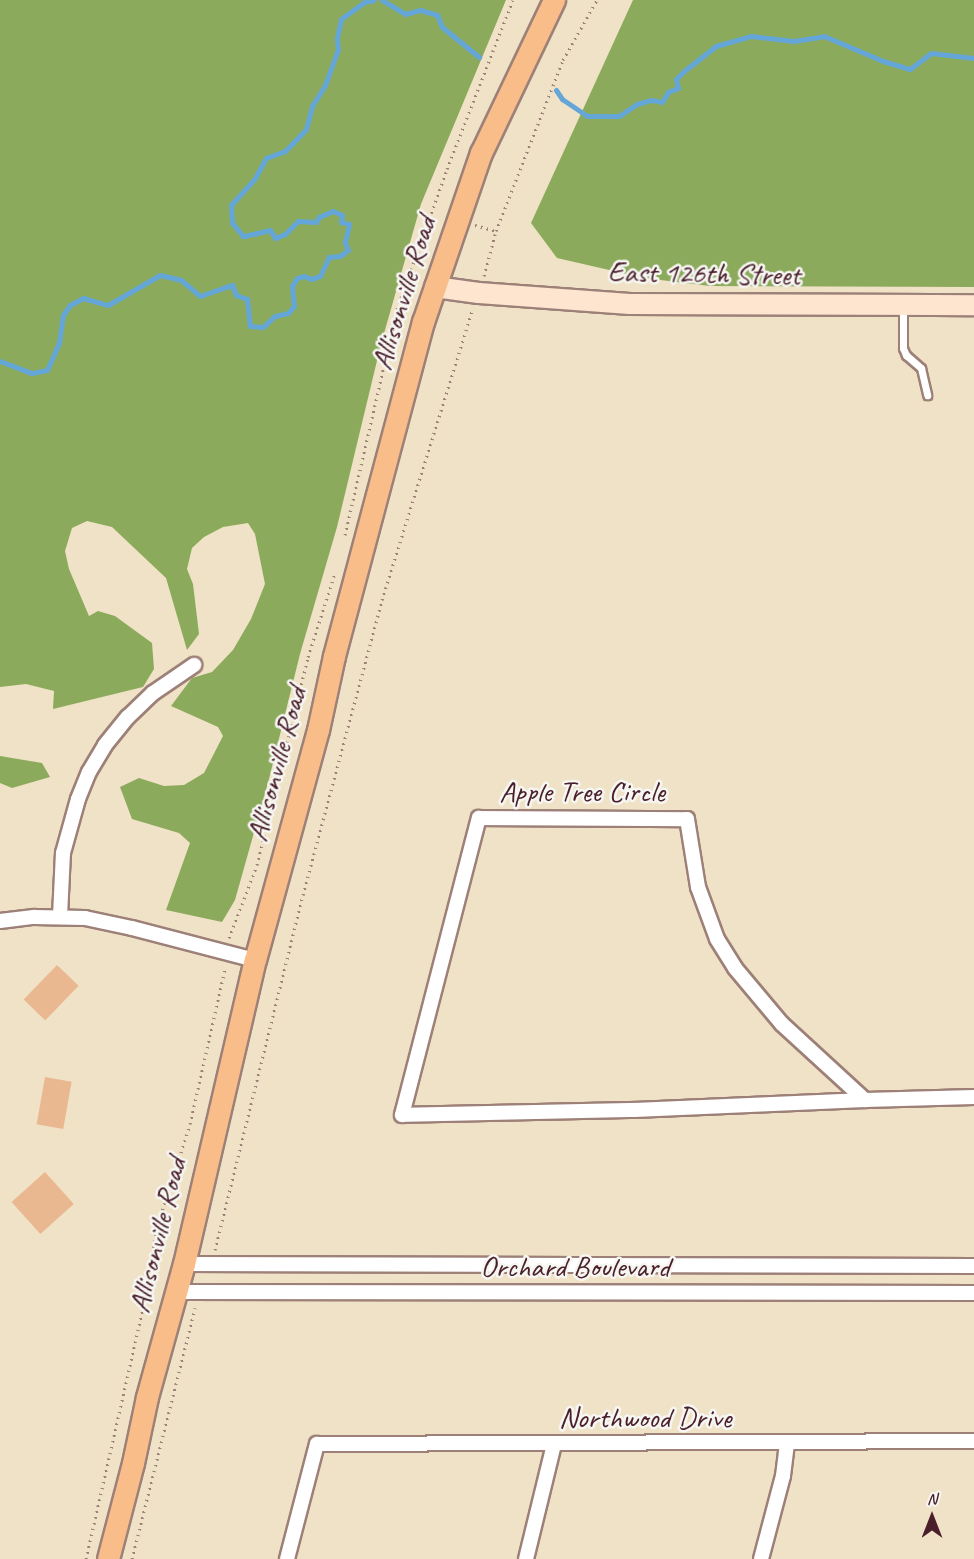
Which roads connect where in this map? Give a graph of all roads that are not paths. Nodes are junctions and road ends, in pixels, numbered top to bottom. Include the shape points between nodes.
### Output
1 (554, 0) edge
2 (435, 287) junction
3 (903, 304) junction
4 (974, 305) edge
5 (927, 395) dead end
6 (194, 665) dead end
7 (60, 916) junction
8 (0, 921) edge
9 (255, 960) junction
10 (974, 1097) edge
11 (865, 1100) junction
12 (184, 1264) junction
13 (974, 1266) edge
14 (176, 1292) junction
15 (974, 1293) edge
16 (974, 1441) edge
17 (787, 1443) junction
18 (554, 1444) junction
19 (108, 1559) edge
20 (287, 1559) edge
21 (526, 1559) edge
22 (761, 1559) edge

1 - 2 main road, Allisonville Road via 482,153
2 - 3 main road, East 126th Street via 630,304
2 - 9 main road, Allisonville Road
3 - 4 main road, East 126th Street
3 - 5 lane via 903,348 906,356 921,368
6 - 7 street via 153,693 128,717 105,745 90,772 63,853
7 - 8 street
7 - 9 street via 106,922
9 - 12 main road, Allisonville Road
10 - 11 street
11 - 11 street, Apple Tree Circle via 782,1024 735,968 717,939 698,887 687,819 479,818 402,1115
12 - 13 street, Orchard Boulevard
12 - 14 main road, Allisonville Road
14 - 15 street, Orchard Boulevard
14 - 19 main road, Allisonville Road
16 - 17 street, Northwood Drive
17 - 18 street, Northwood Drive
17 - 22 street via 783,1476
18 - 20 street, Northwood Drive via 317,1444
18 - 21 street

